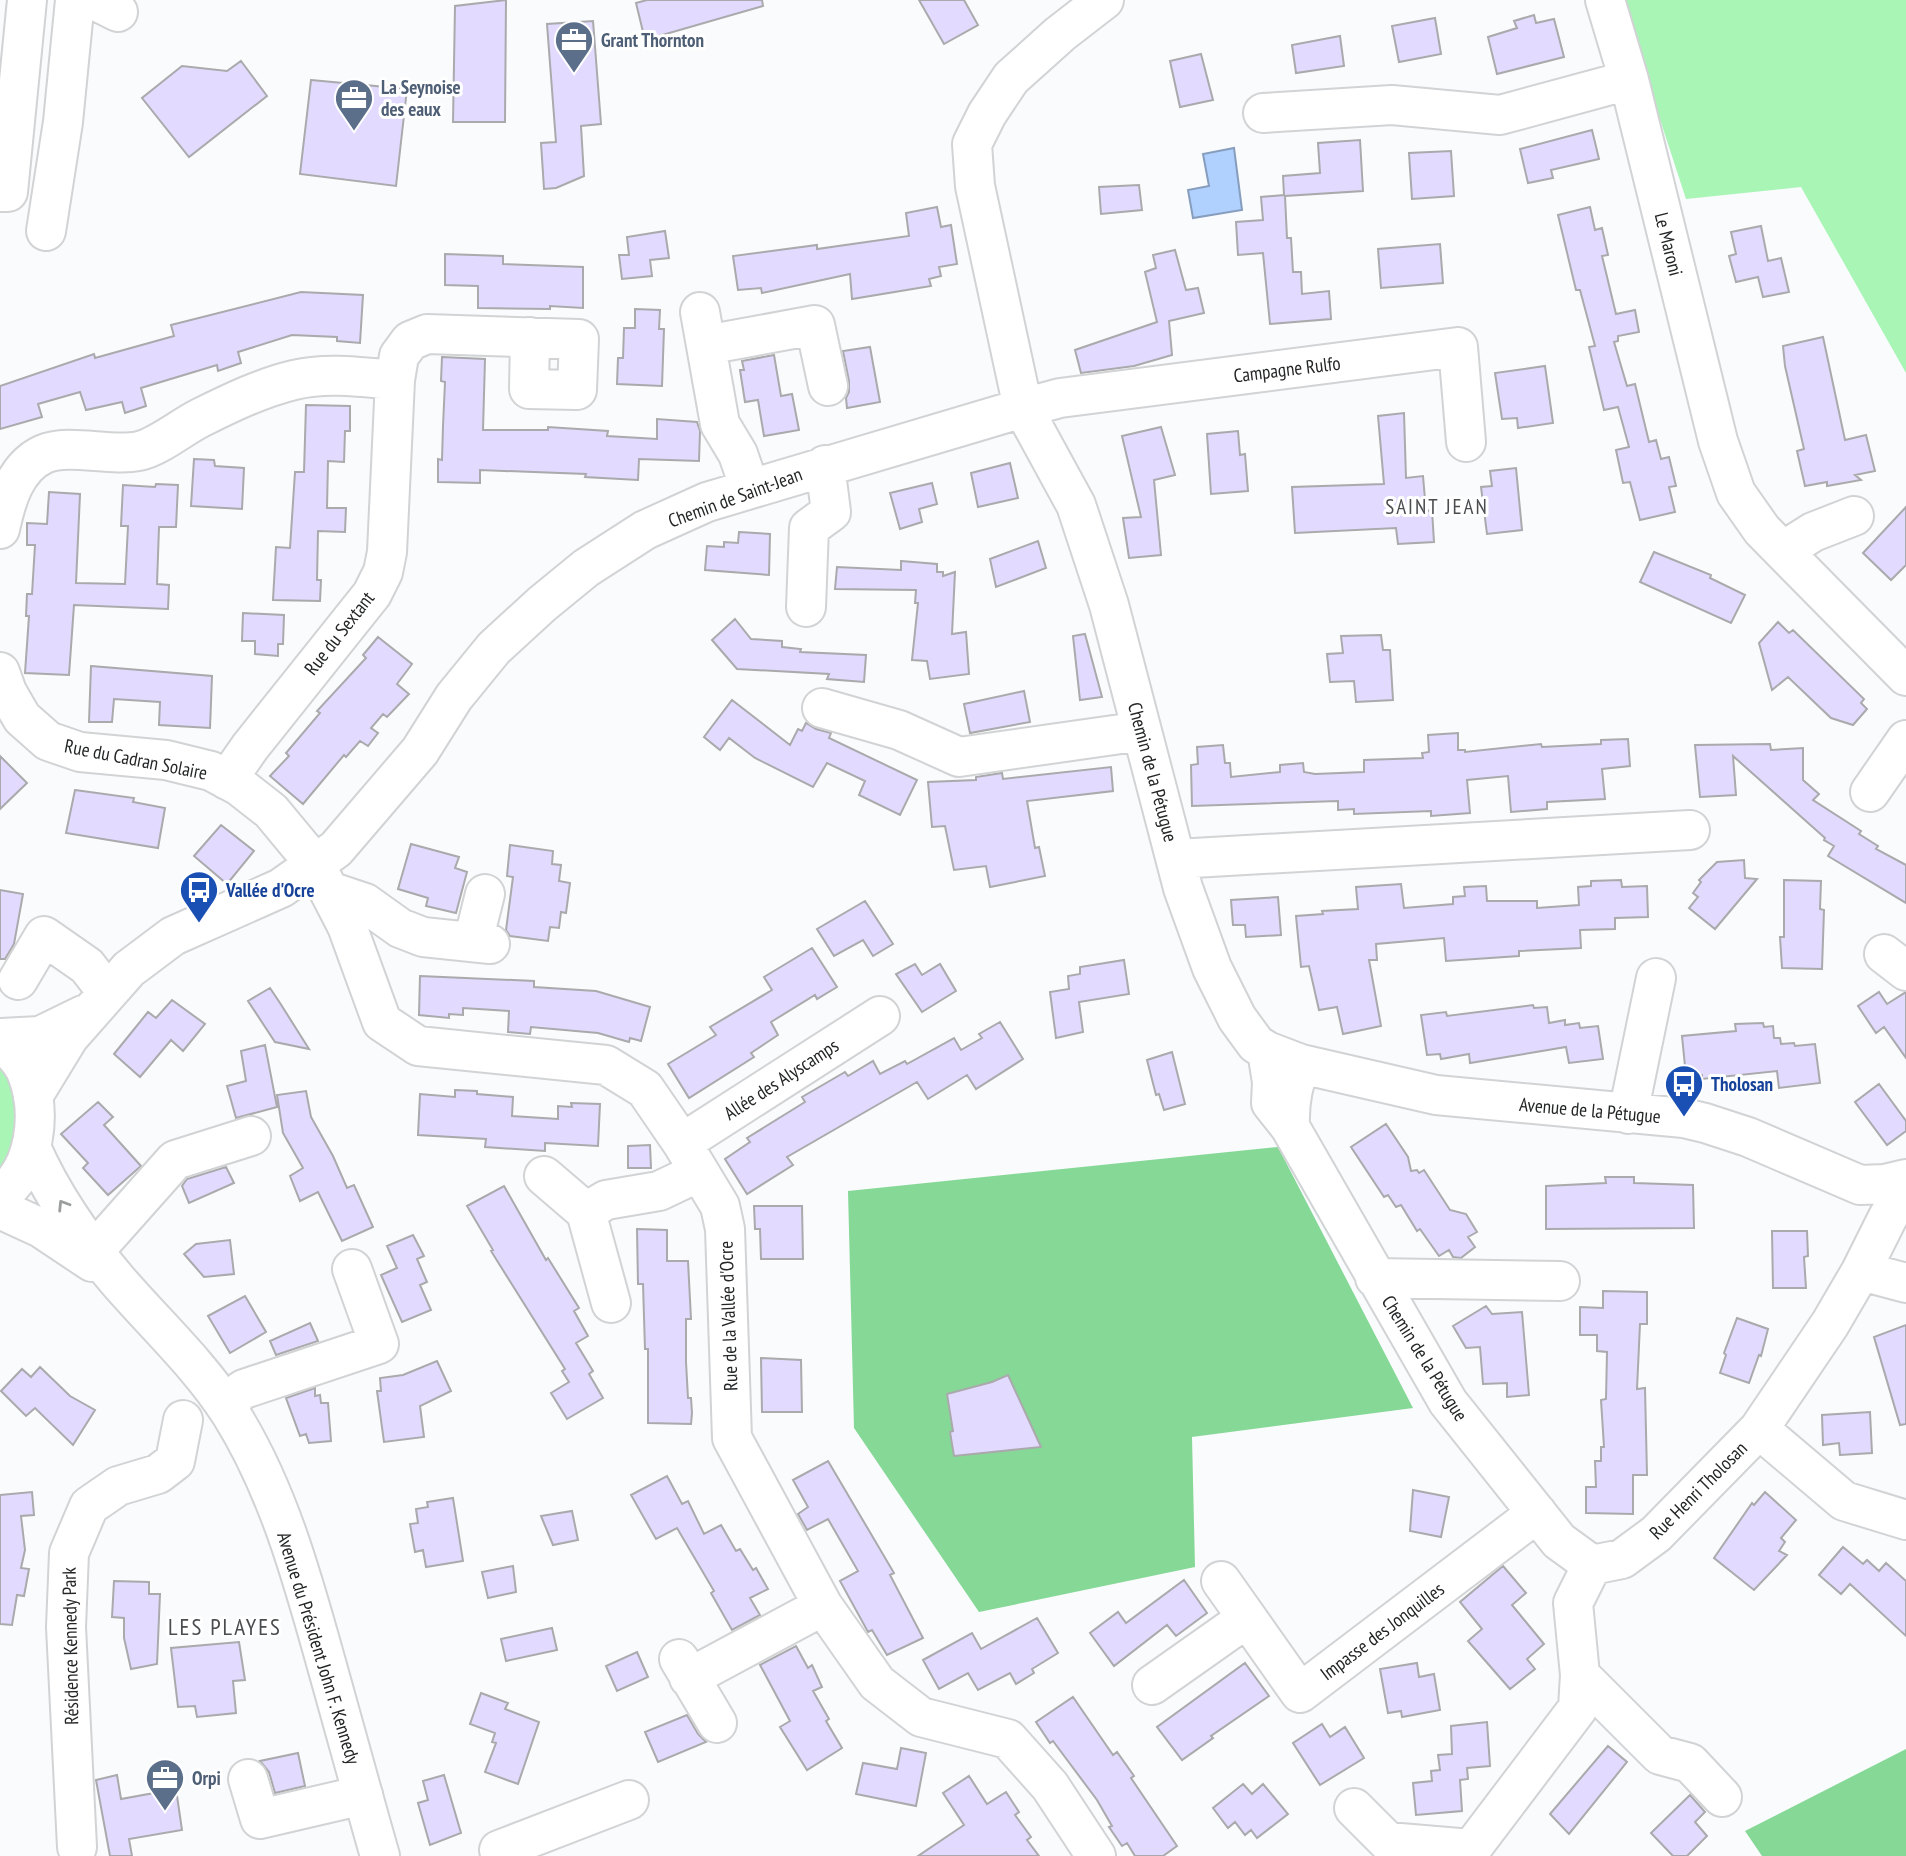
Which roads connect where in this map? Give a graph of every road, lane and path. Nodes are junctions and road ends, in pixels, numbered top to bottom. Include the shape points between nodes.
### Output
1 (27, 0) edge
2 (75, 0) edge
3 (1104, 0) edge
4 (1605, 0) edge
5 (1629, 80) junction
6 (1263, 113) dead end
7 (0, 192) edge
8 (46, 231) dead end
9 (530, 337) dead end
10 (395, 380) junction
11 (828, 386) dead end
12 (1023, 408) junction
13 (1466, 442) dead end
14 (825, 465) junction
15 (750, 489) junction
16 (1854, 516) dead end
17 (0, 529) edge
18 (1783, 551) junction
19 (806, 607) dead end
20 (0, 672) edge
21 (1906, 676) edge
22 (822, 708) dead end
23 (1142, 731) junction
24 (1906, 740) edge
25 (228, 780) junction
26 (1870, 792) dead end
27 (1690, 830) dead end
28 (1176, 859) junction
29 (322, 878) junction
30 (485, 894) dead end
31 (1656, 978) dead end
32 (18, 980) dead end
33 (99, 1001) junction
34 (880, 1016) dead end
35 (0, 1039) edge
36 (1284, 1058) junction
37 (33, 1096) junction
38 (1628, 1114) junction
39 (251, 1136) dead end
40 (31, 1147) junction
41 (691, 1157) junction
42 (544, 1176) dead end
43 (0, 1195) edge
44 (0, 1209) edge
45 (1881, 1211) edge
46 (586, 1212) junction
47 (95, 1250) junction
48 (352, 1269) dead end
49 (1375, 1278) junction
50 (117, 1280) junction
51 (1560, 1281) dead end
52 (1906, 1283) edge
53 (611, 1303) dead end
54 (188, 1356) junction
55 (228, 1410) junction
56 (183, 1420) junction
57 (1759, 1429) junction
58 (1537, 1513) junction
59 (1906, 1520) edge
60 (1592, 1565) junction
61 (1221, 1581) dead end
62 (823, 1605) junction
63 (1247, 1618) junction
64 (1580, 1675) junction
65 (1152, 1685) dead end
66 (717, 1723) dead end
67 (248, 1779) dead end
68 (363, 1795) junction
69 (1721, 1797) dead end
70 (629, 1800) dead end
71 (1354, 1808) dead end
72 (77, 1847) dead end
73 (1469, 1853) edge
74 (380, 1856) edge
75 (501, 1856) edge
76 (1096, 1856) edge

1 - 7 street via 8,192
2 - 8 street via 66,172
3 - 12 street via 1011,78 972,144 975,186
4 - 5 street, Le Maroni
5 - 6 street via 1500,115 1392,105
5 - 18 street, Le Maroni via 1718,441 1736,493
9 - 10 street, Rue du Sextant via 427,334 410,341 399,356
10 - 17 street via 296,379 242,397 142,450 45,453 24,468 6,500
10 - 25 street, Rue du Sextant via 383,572 372,594
11 - 15 street via 815,325 703,328 720,424 738,454
12 - 13 street, Campagne Rulfo via 1060,398 1458,347
12 - 14 street, Chemin de Saint-Jean
12 - 23 street, Chemin de la Pétugue via 1076,505
14 - 15 street, Chemin de Saint-Jean
14 - 19 street via 831,512 809,528
15 - 29 street, Chemin de Saint-Jean via 707,502 645,530 586,568 542,604 494,648 454,697 420,751 336,849
16 - 18 street via 1813,532
18 - 21 street, Le Maroni
20 - 25 street, Rue du Cadran Solaire via 23,718 48,741 80,752 166,760
22 - 23 street via 899,730 959,757
23 - 28 street, Chemin de la Pétugue
24 - 26 street
25 - 29 street, Rue du Cadran Solaire via 271,811
27 - 28 street
28 - 36 street, Chemin de la Pétugue via 1212,968 1237,1018 1256,1044
29 - 30 street via 400,928 423,937 482,943
29 - 33 street, Chemin de Saint-Jean via 281,888 173,936 129,969
29 - 41 street, Rue de la Vallée d'Ocre via 347,926 382,1022 418,1046 606,1065 645,1089
31 - 38 street
32 - 33 street via 44,936 87,966
33 - 35 street, Chemin de Saint-Jean via 40,1036
33 - 37 street, Chemin de Saint-Jean via 69,1037
34 - 41 street, Allée des Alyscamps
35 - 37 street via 27,1073
36 - 38 street, Avenue de la Pétugue via 1436,1095
36 - 49 street, Chemin de la Pétugue via 1272,1082 1271,1103 1290,1127
37 - 40 street
38 - 45 street, Avenue de la Pétugue via 1684,1118 1748,1137 1841,1179
39 - 47 street via 175,1160
40 - 43 street via 24,1168
47 -> 40 street, Avenue du Président John F. Kennedy via 42,1172
41 - 46 street, Allée des Alyscamps via 659,1191 606,1200
41 - 62 street, Rue de la Vallée d'Ocre via 720,1206 725,1229 732,1438
42 - 46 street
44 - 50 street, Avenue du Président John F. Kennedy via 41,1227
45 - 52 street, Avenue de la Pétugue
45 - 57 street, Rue Henri Tholosan via 1830,1324
46 - 53 street
47 - 50 street, Avenue du Président John F. Kennedy
48 - 55 street via 379,1344 244,1389
49 - 51 street
49 - 58 street, Chemin de la Pétugue via 1448,1402
50 - 54 street, Avenue du Président John F. Kennedy
54 - 55 street, Avenue du Président John F. Kennedy
54 - 56 street
55 - 56 street
55 - 68 street, Avenue du Président John F. Kennedy via 264,1473 306,1590
56 - 72 street, Résidence Kennedy Park via 175,1461 158,1474 118,1486 89,1506 69,1553 66,1627
57 - 59 street via 1844,1501
57 - 60 street, Rue Henri Tholosan via 1656,1534 1622,1559
58 - 60 street, Chemin de la Pétugue via 1559,1541
58 - 63 street, Impasse des Jonquilles via 1300,1693
60 - 64 street via 1573,1603
61 - 63 street, Impasse des Jonquilles
62 - 66 street via 684,1669
62 - 76 street, Rue de la Vallée d'Ocre via 877,1683 921,1717 1008,1738 1051,1786
63 - 65 street
64 - 69 street via 1660,1755 1690,1763
64 - 73 street via 1578,1708
67 - 68 street via 260,1819
68 - 74 street, Avenue du Président John F. Kennedy
70 - 75 street via 499,1850
71 - 73 street via 1388,1842

